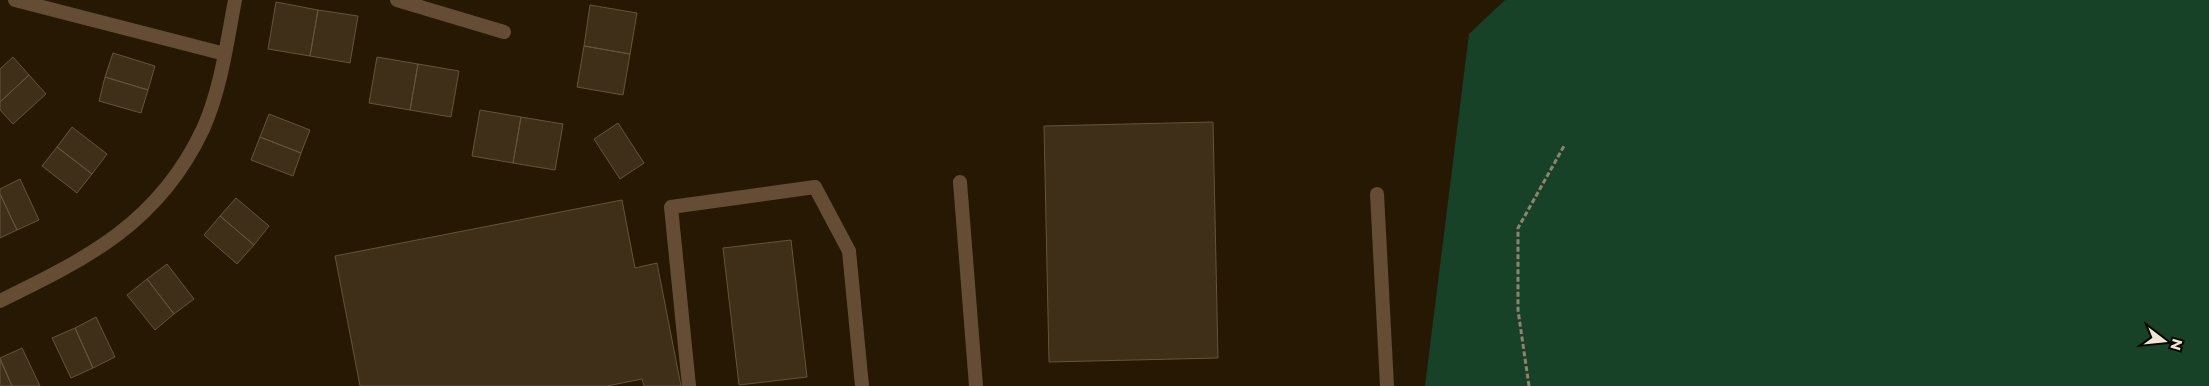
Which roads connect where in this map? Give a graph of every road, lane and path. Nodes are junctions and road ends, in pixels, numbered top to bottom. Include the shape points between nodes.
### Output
1 (15, 0) edge
2 (235, 0) edge
3 (397, 0) edge
4 (504, 32) dead end
5 (225, 54) junction
6 (1564, 146) dead end
7 (960, 182) dead end
8 (1377, 194) dead end
9 (0, 301) edge
10 (689, 386) edge
11 (862, 386) edge
12 (976, 386) edge
13 (1387, 386) edge
14 (1529, 386) edge

1 - 5 street
2 - 5 street
3 - 4 street
5 - 9 street via 203,128 174,177 150,205 106,245 66,269
6 - 14 path via 1518,228 1518,310
7 - 12 street
8 - 13 street
10 - 11 street via 671,207 815,187 849,251

